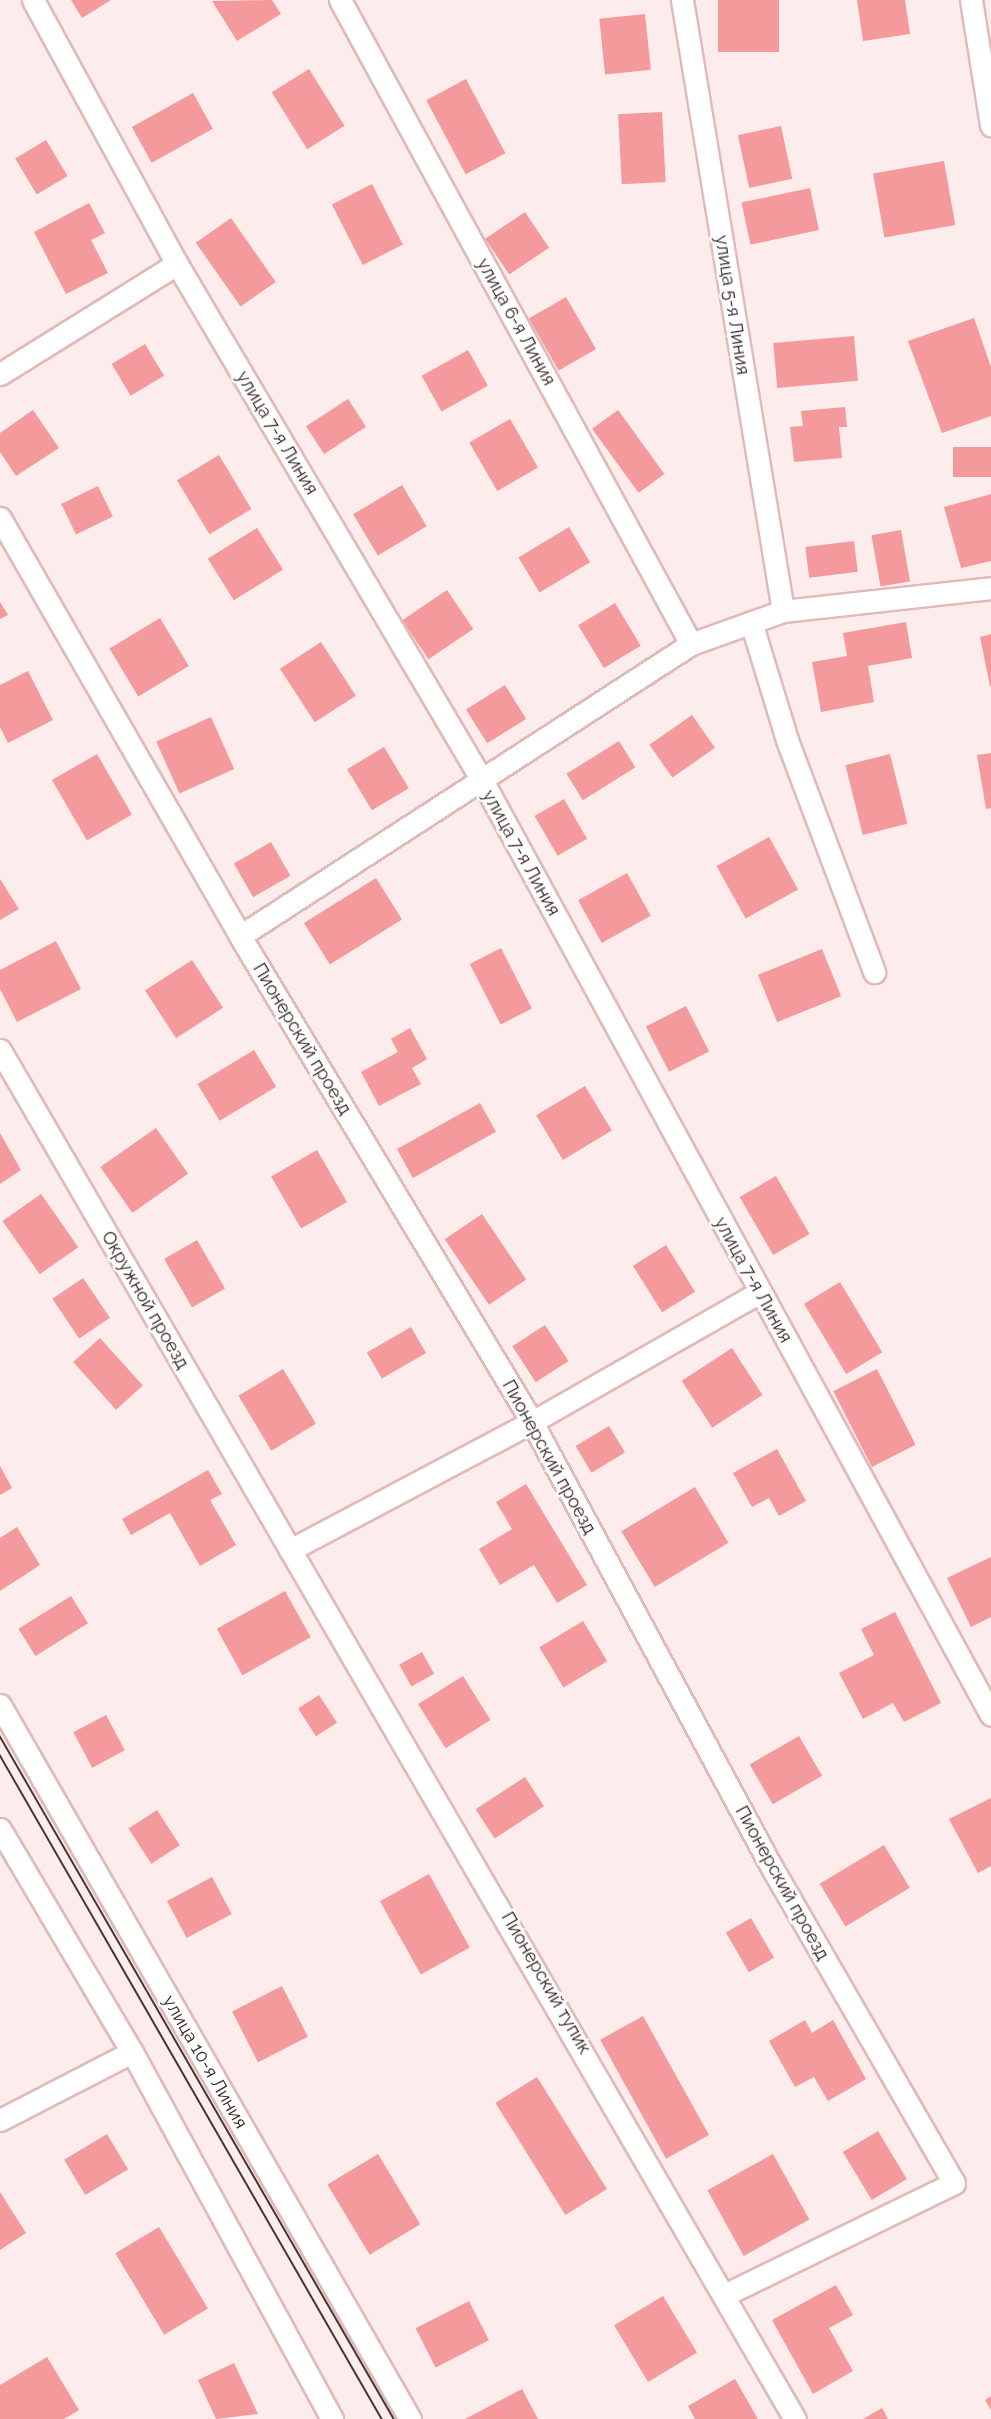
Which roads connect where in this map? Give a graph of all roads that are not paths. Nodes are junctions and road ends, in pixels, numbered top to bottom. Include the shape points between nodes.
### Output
1 (33, 0) edge
2 (340, 0) edge
3 (682, 0) edge
4 (970, 0) edge
5 (983, 30) edge
6 (991, 125) edge
7 (177, 264) junction
8 (0, 374) edge
9 (0, 518) edge
10 (991, 588) edge
11 (783, 611) junction
12 (751, 622) junction
13 (691, 644) junction
14 (483, 782) junction
15 (240, 936) junction
16 (874, 972) dead end
17 (3, 1063) edge
18 (760, 1292) junction
19 (532, 1422) junction
20 (290, 1550) junction
21 (0, 1705) edge
22 (991, 1716) edge
23 (0, 1828) edge
24 (132, 2052) junction
25 (0, 2120) edge
26 (724, 2295) junction
27 (332, 2419) edge
28 (410, 2419) edge
29 (795, 2419) edge

1 - 7 lane, улица 7-я Линия
2 - 13 lane, улица 6-я Линия
3 - 11 lane, улица 5-я Линия
4 - 5 lane
5 - 6 lane
7 - 8 lane
7 - 14 lane, улица 7-я Линия
9 - 15 lane, Пионерский проезд
10 - 11 lane
11 - 12 lane
12 - 13 lane
12 - 16 lane via 787,740
13 - 14 lane
14 - 15 lane
14 - 18 lane, улица 7-я Линия
15 - 19 lane, Пионерский проезд
17 - 20 lane, Окружной проезд
18 - 19 lane
18 - 22 lane, улица 7-я Линия
19 - 20 lane
19 - 26 lane, Пионерский проезд via 771,1866 954,2183
20 - 26 lane, Пионерский тупик
21 - 28 lane, улица 10-я Линия
23 - 24 lane
24 - 25 lane
24 - 27 lane
26 - 29 lane, Пионерский тупик

